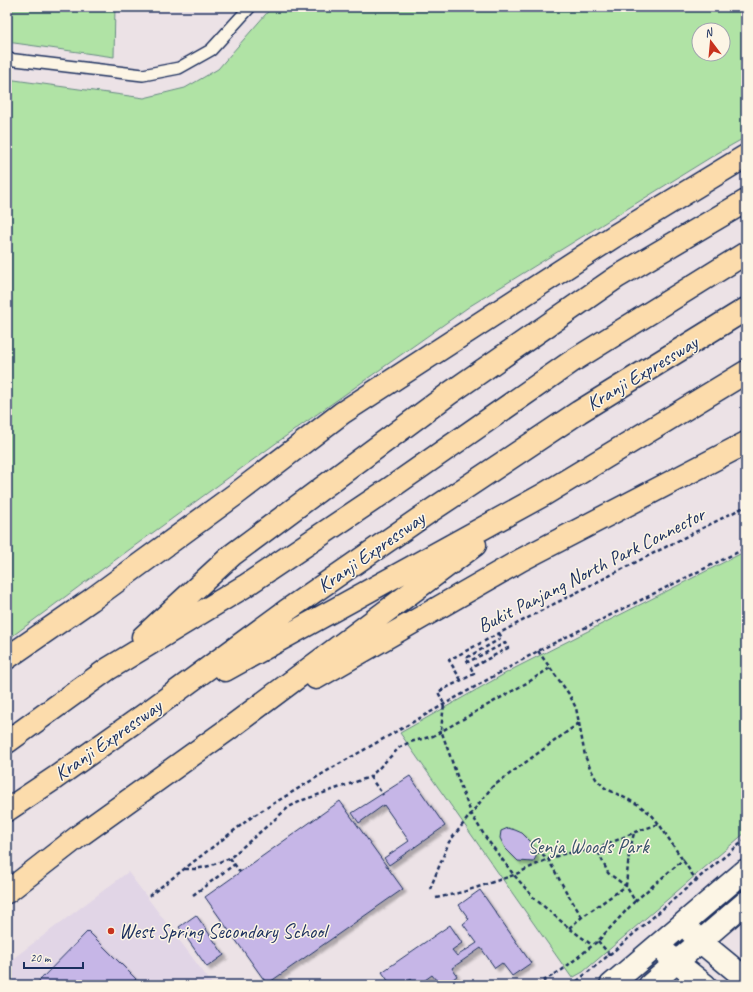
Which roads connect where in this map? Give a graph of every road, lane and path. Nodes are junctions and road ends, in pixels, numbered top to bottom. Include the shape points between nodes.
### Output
1 (250, 7) edge
2 (7, 59) edge
3 (746, 156) edge
4 (746, 202) edge
5 (746, 253) edge
6 (746, 309) edge
7 (746, 372) edge
8 (746, 443) edge
9 (543, 495) junction
10 (746, 506) edge
11 (746, 548) edge
12 (499, 633) junction
13 (538, 651) junction
14 (7, 658) edge
15 (108, 668) junction
16 (550, 668) junction
17 (461, 680) junction
18 (444, 704) junction
19 (147, 714) junction
20 (580, 723) junction
21 (227, 730) junction
22 (441, 730) junction
23 (7, 742) edge
24 (370, 777) junction
25 (383, 795) dead end
26 (7, 810) edge
27 (472, 813) junction
28 (660, 824) junction
29 (634, 832) junction
30 (746, 839) edge
31 (597, 850) junction
32 (536, 852) dead end
33 (230, 858) junction
34 (548, 859) junction
35 (684, 859) junction
36 (234, 864) junction
37 (184, 869) junction
38 (746, 870) edge
39 (240, 872) dead end
40 (514, 875) junction
41 (696, 880) junction
42 (626, 886) junction
43 (430, 890) dead end
44 (7, 892) edge
45 (193, 895) dead end
46 (149, 896) dead end
47 (436, 898) dead end
48 (635, 901) junction
49 (746, 902) edge
50 (582, 917) junction
51 (682, 924) junction
52 (569, 928) junction
53 (746, 930) edge
54 (598, 941) junction
55 (701, 942) junction
56 (592, 945) junction
57 (658, 945) junction
58 (746, 952) edge
59 (610, 955) junction
60 (676, 962) junction
61 (746, 979) edge
62 (537, 985) edge
63 (571, 985) edge
64 (611, 985) edge
65 (650, 985) edge
66 (705, 985) edge

1 - 2 lane via 211,50 179,68 143,75
3 - 14 highway via 613,237 342,412 236,494
4 - 15 highway via 617,277 450,393 232,555
5 - 15 highway via 570,362 245,586
6 - 19 highway, Kranji Expressway via 579,412 429,512 286,611
7 - 9 highway
8 - 21 highway via 521,560
9 - 19 highway
9 - 21 highway
10 - 12 path, Bukit Panjang North Park Connector
11 - 13 path
12 - 17 path, Bukit Panjang North Park Connector via 449,660
12 - 17 path via 502,638 466,658 468,662 505,643 508,648 471,668 474,674
13 - 16 path
13 - 18 path
15 - 23 highway
16 - 20 path via 569,694
16 - 22 path via 530,682
17 - 18 path via 438,692
18 - 22 path
18 - 37 path via 253,816
19 - 26 highway, Kranji Expressway
20 - 27 path via 492,787
20 - 28 path via 585,756 596,779 605,788 638,804
21 - 44 highway via 79,836
22 - 24 path via 432,736 400,747
22 - 27 path
24 - 25 path
24 - 33 path via 289,807
27 - 40 path via 486,838
27 - 43 path via 449,842
28 - 29 path
28 - 35 path
29 - 31 path
29 - 42 path
30 - 41 path
31 - 34 path via 563,854
31 - 42 path via 608,873
32 - 34 path
33 - 36 path
33 - 37 path via 209,866
34 - 40 path
34 - 50 path
35 - 41 path
35 - 48 path
36 - 39 path
36 - 45 path
37 - 46 path
38 - 51 street
40 - 47 path
40 - 52 path via 534,898
41 - 59 path
42 - 48 path
42 - 50 path
48 - 54 path
49 - 55 street
50 - 52 path
51 - 55 street
51 - 57 street
52 - 56 path
53 - 58 path via 743,939
54 - 56 path
54 - 59 path
55 - 60 street
55 - 61 street
56 - 62 path via 562,970
57 - 60 street
57 - 64 street
59 - 63 path
60 - 65 street
60 - 66 street

